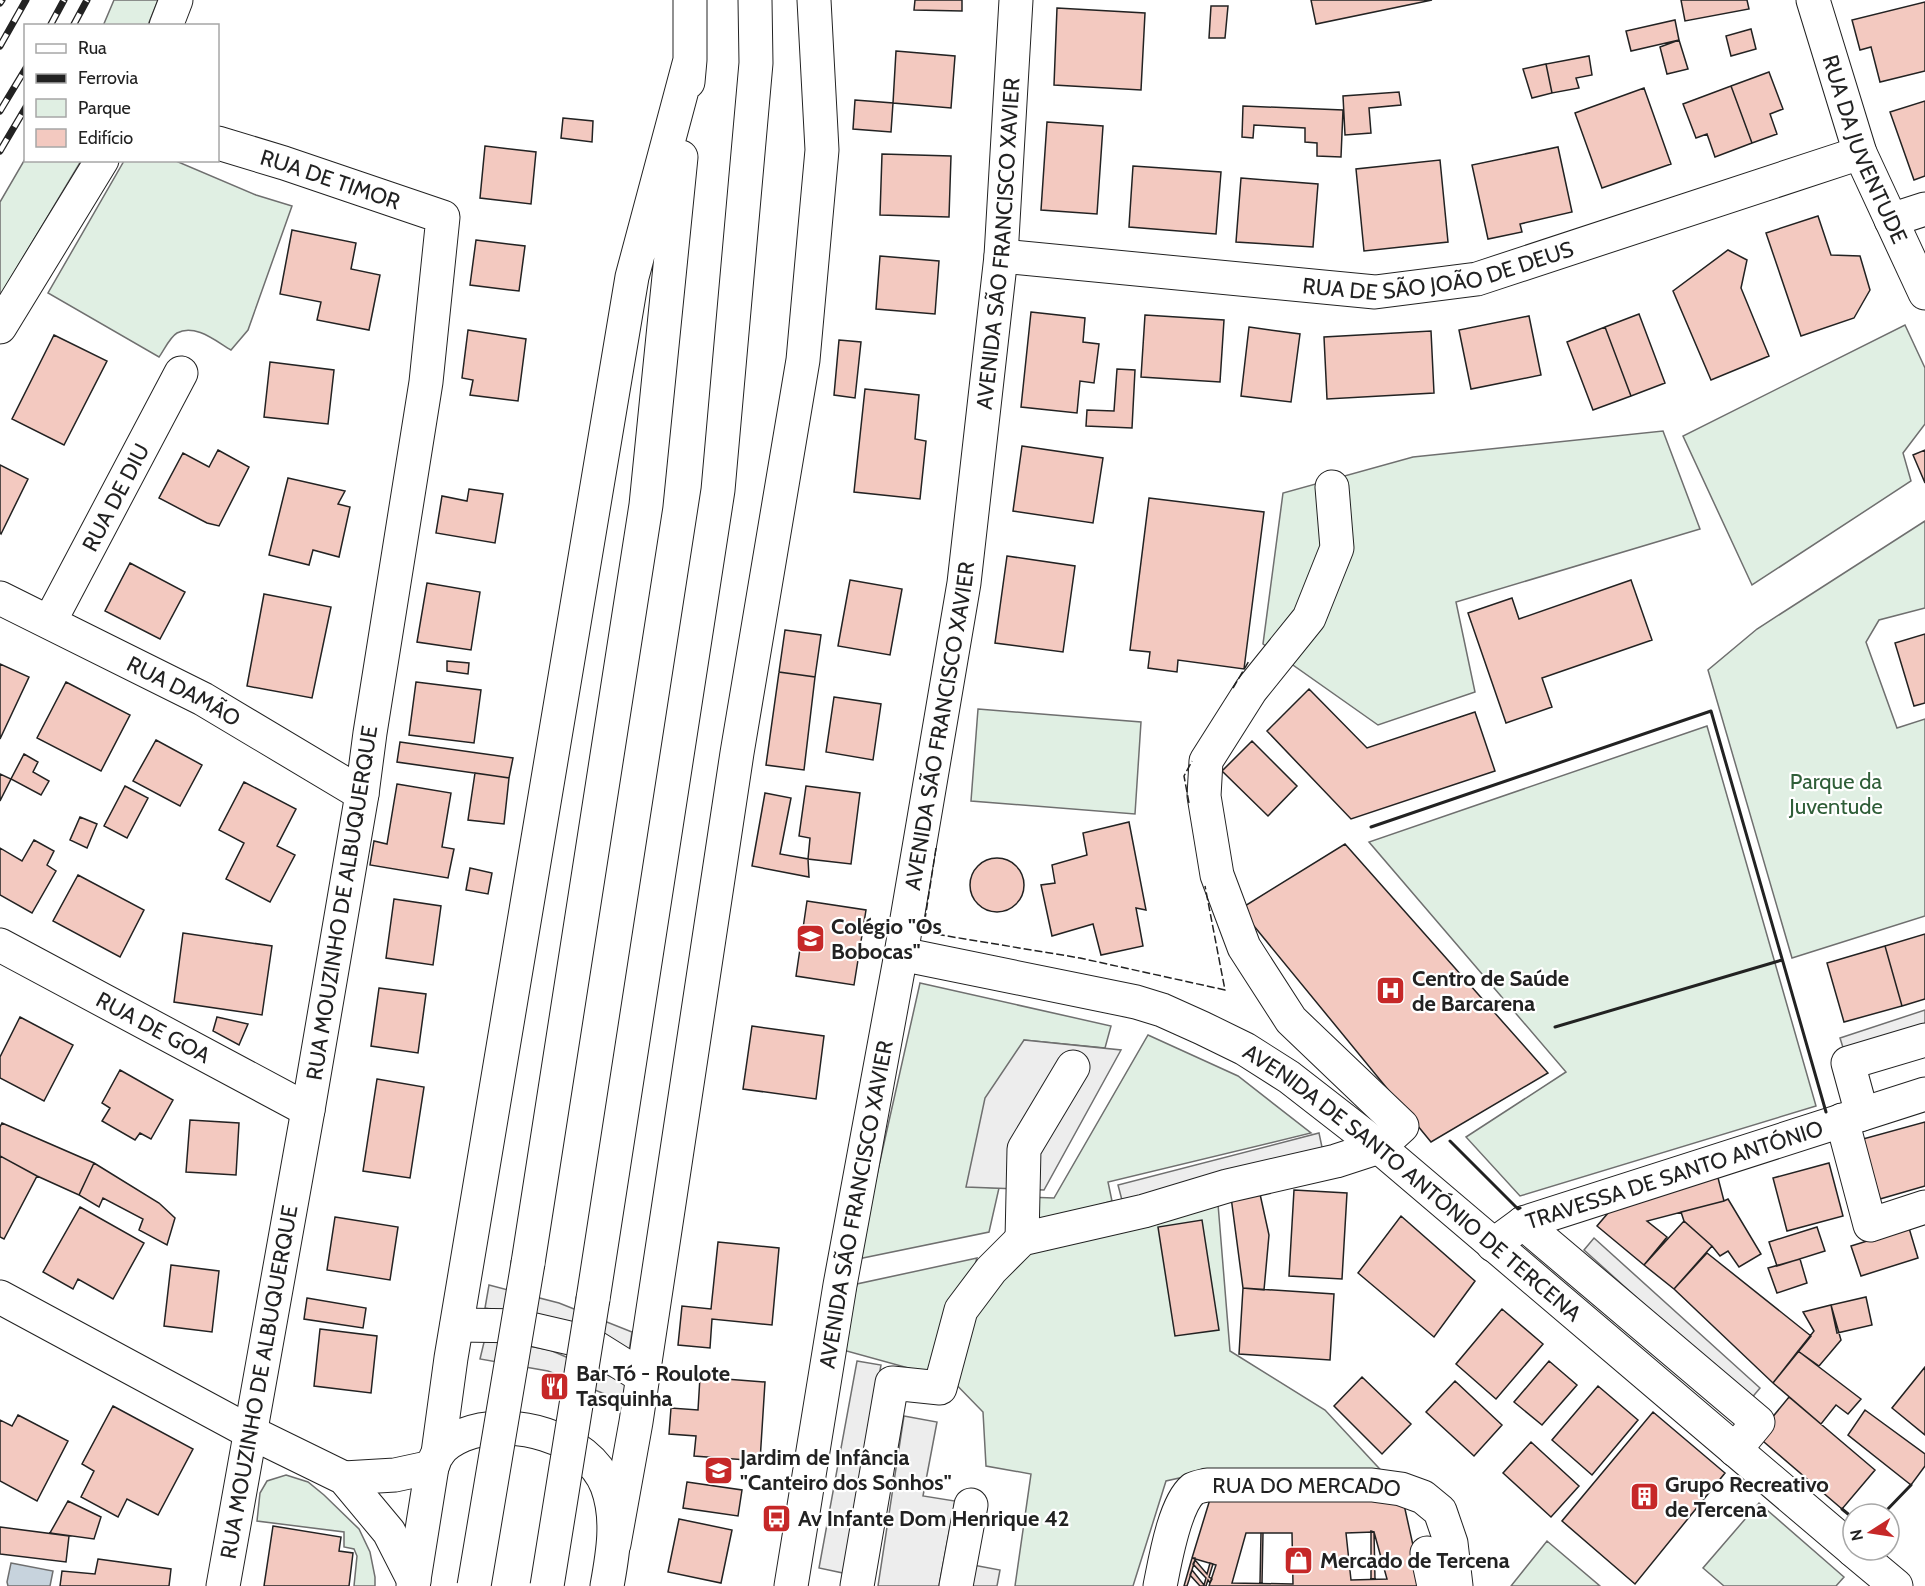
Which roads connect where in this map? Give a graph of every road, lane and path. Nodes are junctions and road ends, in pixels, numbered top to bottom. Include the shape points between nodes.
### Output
1 (176, 0) edge
2 (690, 0) edge
3 (755, 0) edge
4 (814, 0) edge
5 (1016, 0) edge
6 (1813, 0) edge
7 (167, 24) edge
8 (690, 60) junction
9 (219, 142) edge
10 (1860, 153) junction
11 (101, 162) edge
12 (1925, 208) edge
13 (443, 217) joint
14 (1891, 220) junction
15 (1002, 256) junction
16 (1925, 293) edge
17 (0, 327) edge
18 (181, 373) dead end
19 (1332, 487) dead end
20 (0, 598) edge
21 (50, 621) junction
22 (362, 794) junction
23 (0, 945) edge
24 (901, 954) junction
25 (1925, 1040) edge
26 (1073, 1067) dead end
27 (1925, 1094) edge
28 (308, 1110) junction
29 (1852, 1117) junction
30 (1379, 1147) junction
31 (1925, 1207) edge
32 (1523, 1223) junction
33 (1022, 1239) junction
34 (1493, 1245) junction
35 (0, 1298) edge
36 (457, 1325) junction
37 (643, 1377) junction
38 (250, 1432) junction
39 (1735, 1450) junction
40 (435, 1460) junction
41 (344, 1478) junction
42 (971, 1505) dead end
43 (1841, 1540) edge
44 (614, 1544) junction
45 (1427, 1553) dead end
46 (1867, 1562) edge
47 (414, 1583) edge
48 (609, 1585) edge
49 (223, 1586) edge
50 (474, 1586) edge
51 (547, 1586) edge
52 (791, 1586) edge
53 (857, 1586) edge
54 (956, 1586) edge
55 (1160, 1586) edge
56 (1434, 1586) edge
57 (1456, 1586) edge
58 (1896, 1586) edge

1 - 7 main road
2 - 8 main road
3 - 51 main road, bridge via 756,63 718,490
4 - 37 main road via 822,150 803,360 737,753
5 - 15 main road, AVENIDA SÃO FRANCISCO XAVIER
6 - 10 main road, RUA DA JUVENTUDE
8 - 36 main road via 632,277
8 - 50 main road, bridge via 646,505
9 - 13 main road, RUA DE TIMOR
10 - 14 main road, RUA DA JUVENTUDE
10 - 15 main road, RUA DE SÃO JOÃO DE DEUS via 1477,279 1375,292
11 - 17 main road
12 - 14 main road
13 - 22 main road, RUA MOUZINHO DE ALBUQUERQUE via 426,382
14 - 16 main road, RUA DA JUVENTUDE
15 - 24 main road, AVENIDA SÃO FRANCISCO XAVIER via 964,583
18 - 21 main road, RUA DE DIU
19 - 30 main road via 1336,548 1309,618 1251,690 1206,761 1204,796 1217,875 1244,947 1291,1020 1402,1126
20 - 21 main road, RUA DAMÃO
21 - 22 main road, RUA DAMÃO via 203,699
22 - 28 main road, RUA MOUZINHO DE ALBUQUERQUE
23 - 28 main road, RUA DE GOA
24 - 30 main road, AVENIDA DE SANTO ANTÓNIO DE TERCENA via 1162,1010 1245,1049 1289,1077
24 - 52 main road, AVENIDA SÃO FRANCISCO XAVIER via 840,1285
25 - 29 main road via 1848,1063
26 - 33 main road via 1024,1149
27 - 29 main road, TRAVESSA DE SANTO ANTÓNIO
28 - 38 main road, RUA MOUZINHO DE ALBUQUERQUE
29 - 31 main road via 1870,1225
29 - 32 main road, TRAVESSA DE SANTO ANTÓNIO
30 - 33 main road via 1144,1211
30 - 34 main road, AVENIDA DE SANTO ANTÓNIO DE TERCENA
32 - 34 main road, TRAVESSA DE SANTO ANTÓNIO
32 - 39 main road via 1758,1422
33 - 53 main road via 991,1270 961,1310 940,1388 892,1383
34 - 39 main road, AVENIDA DE SANTO ANTÓNIO DE TERCENA
35 - 38 main road
36 - 37 main road via 518,1326 587,1342
36 - 40 main road
37 - 44 main road
38 - 41 main road
38 - 49 main road, RUA MOUZINHO DE ALBUQUERQUE
39 - 43 main road, AVENIDA DE SANTO ANTÓNIO DE TERCENA
40 - 41 main road via 395,1474
40 - 44 main road via 453,1440 475,1430 507,1427 560,1440 597,1468 607,1486
40 - 47 main road
41 - 47 main road via 389,1532
42 - 54 main road
44 - 48 main road
45 - 56 main road
46 - 58 main road, AVENIDA DE SANTO ANTÓNIO DE TERCENA
55 - 57 main road, RUA DO MERCADO via 1180,1507 1194,1488 1372,1485 1424,1497 1440,1511 1451,1543

